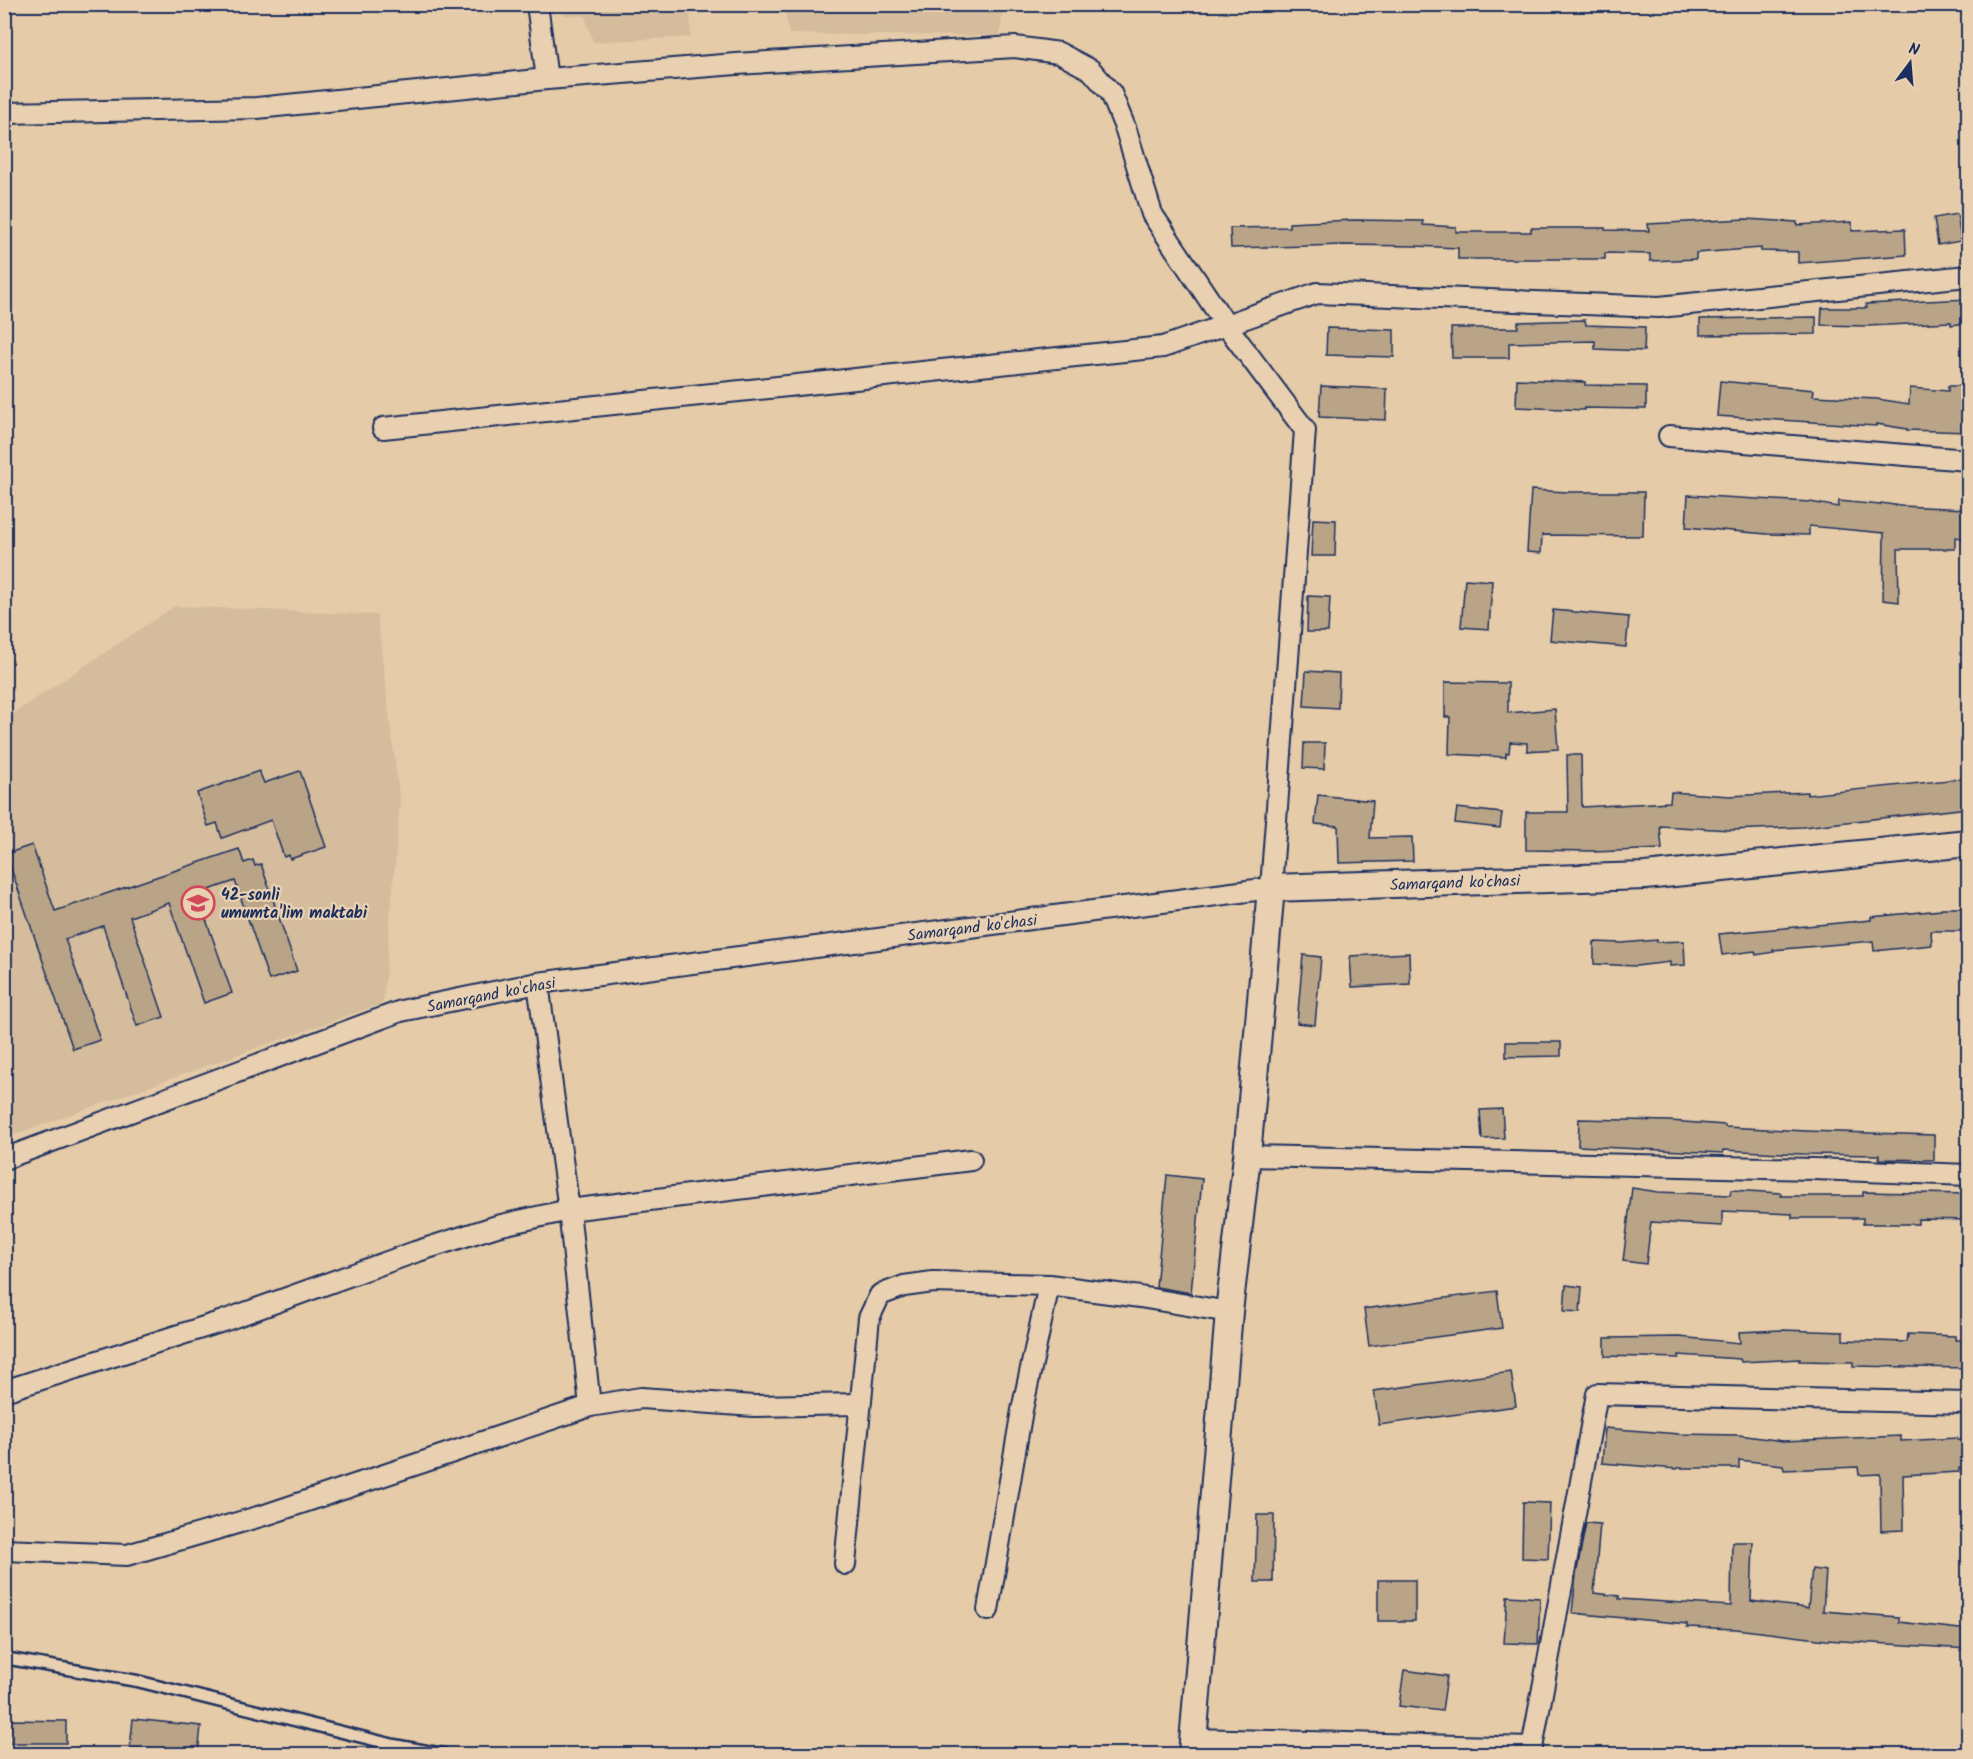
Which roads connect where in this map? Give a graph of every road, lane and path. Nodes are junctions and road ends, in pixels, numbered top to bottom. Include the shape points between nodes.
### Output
1 (537, 4) edge
2 (547, 79) junction
3 (4, 113) edge
4 (1968, 276) edge
5 (1226, 325) junction
6 (383, 428) dead end
7 (1669, 436) dead end
8 (1968, 460) edge
9 (1968, 843) edge
10 (1271, 888) junction
11 (538, 983) junction
12 (1247, 1156) junction
13 (4, 1159) edge
14 (971, 1160) dead end
15 (1968, 1175) edge
16 (569, 1210) junction
17 (1049, 1285) junction
18 (1229, 1312) junction
19 (4, 1391) edge
20 (1968, 1403) edge
21 (859, 1404) junction
22 (590, 1406) junction
23 (4, 1550) edge
24 (844, 1564) dead end
25 (988, 1610) dead end
26 (4, 1658) edge
27 (1192, 1747) edge
28 (443, 1755) edge

1 - 2 street
2 - 3 street via 257,108
2 - 5 street via 953,50 1015,48 1059,52 1091,70 1111,93 1152,214
4 - 5 street via 1659,307 1317,293
5 - 6 street via 1163,347
5 - 10 street via 1305,430
7 - 8 street
9 - 10 street, Samarqand ko'chasi via 1645,876
10 - 11 street, Samarqand ko'chasi
10 - 12 street
11 - 13 street, Samarqand ko'chasi via 401,1011
11 - 16 street
12 - 15 street
12 - 18 street
14 - 16 street
16 - 19 street via 497,1226 415,1252 223,1321
16 - 22 street
17 - 18 street
17 - 21 street via 933,1282 904,1286 880,1295 869,1318
17 - 25 street via 1022,1410
18 - 27 street
20 - 27 street via 1597,1394 1532,1748
21 - 22 street via 754,1406 640,1398
21 - 24 street
22 - 23 street via 268,1514 127,1555
26 - 28 lane via 136,1681

